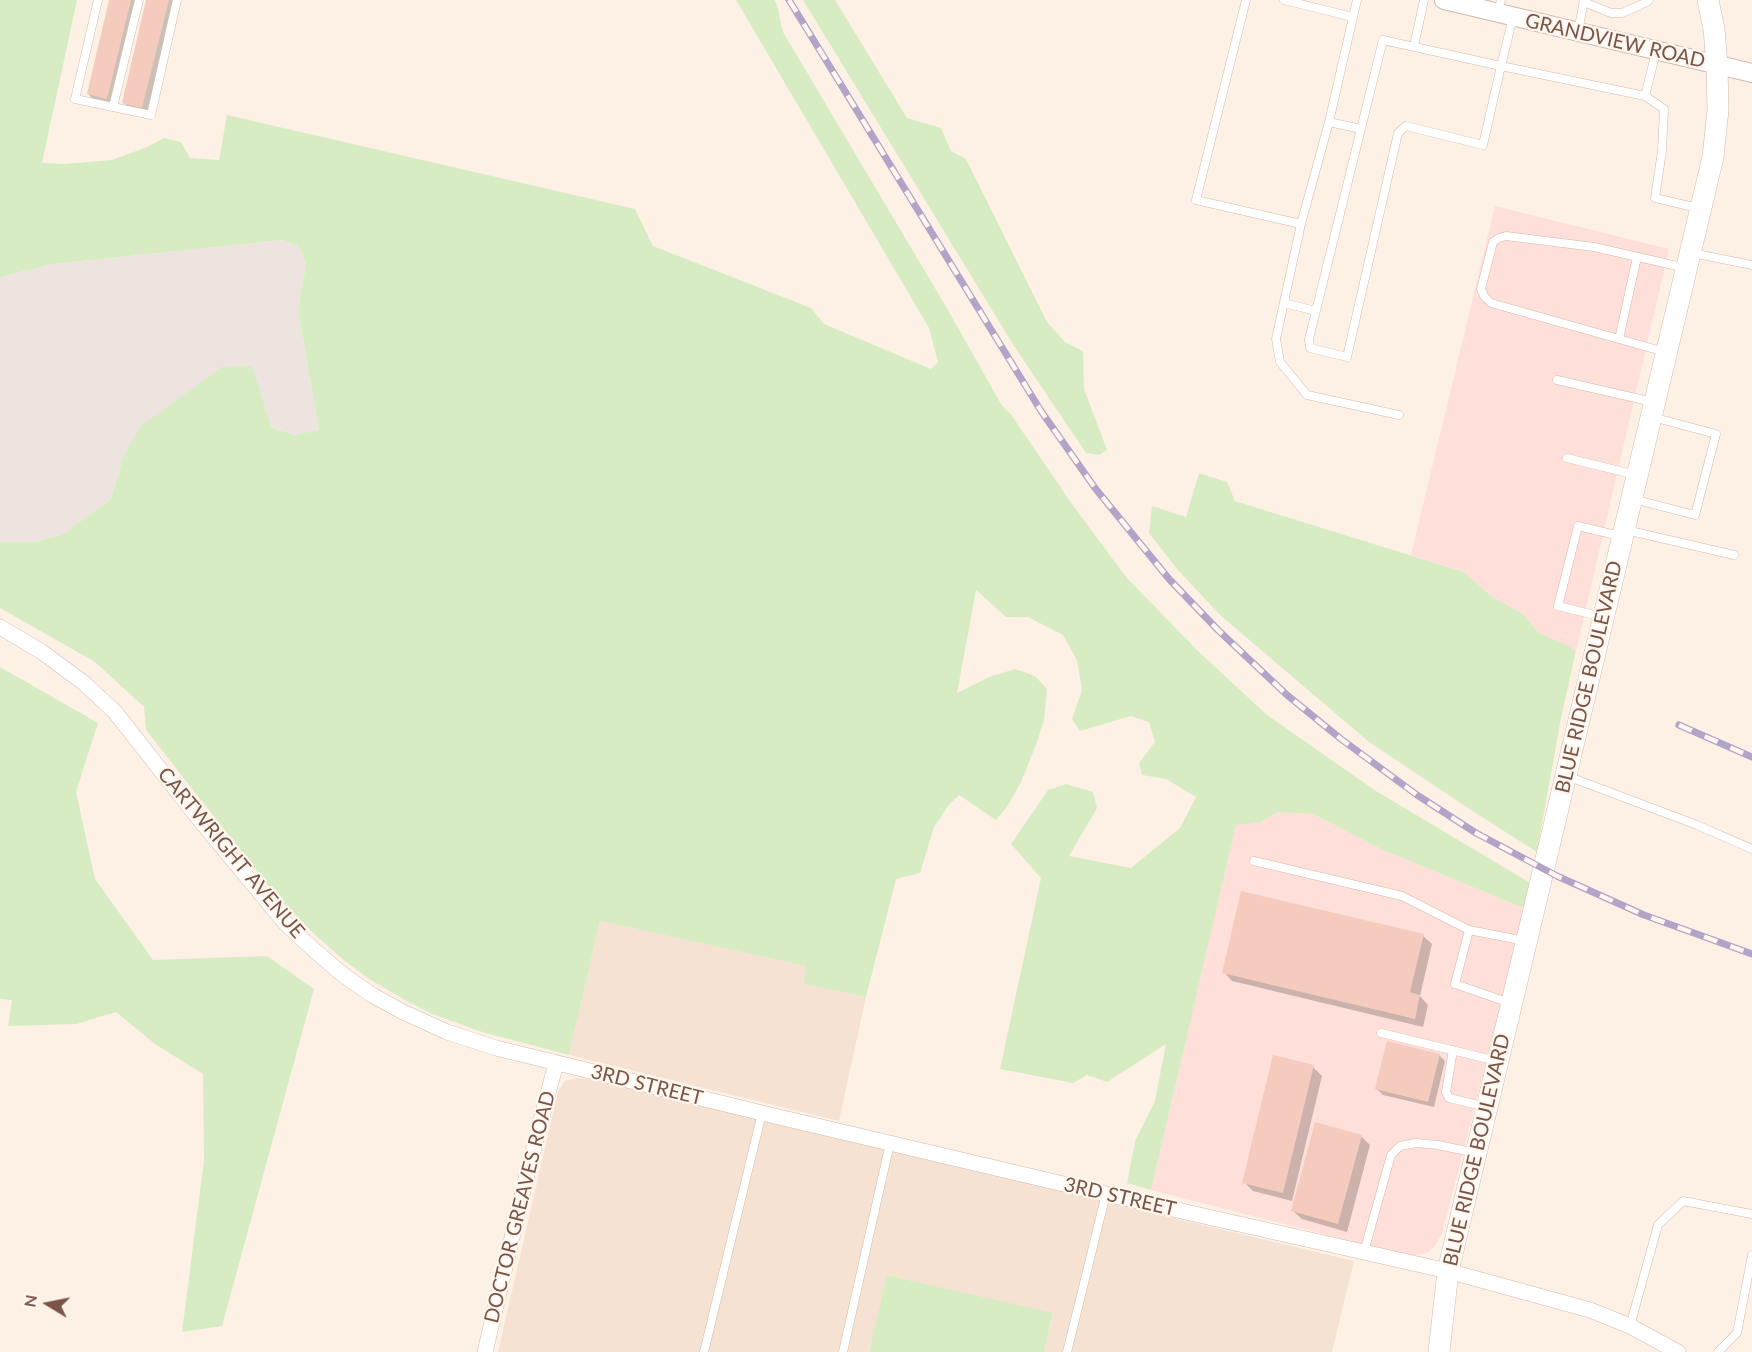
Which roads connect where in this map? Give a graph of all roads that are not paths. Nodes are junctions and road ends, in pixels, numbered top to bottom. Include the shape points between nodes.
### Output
1 (98, 0) edge
2 (139, 0) edge
3 (177, 0) edge
4 (1246, 0) edge
5 (1284, 0) edge
6 (1357, 0) edge
7 (1424, 0) edge
8 (1444, 0) edge
9 (1649, 0) edge
10 (1708, 0) edge
11 (1584, 1) edge
12 (1504, 10) edge
13 (1353, 17) junction
14 (1578, 32) junction
15 (1413, 46) junction
16 (1656, 50) junction
17 (1718, 65) junction
18 (1501, 66) junction
19 (1752, 73) edge
20 (1645, 96) junction
21 (113, 107) junction
22 (1329, 122) junction
23 (1361, 129) junction
24 (1701, 208) junction
25 (1301, 224) junction
26 (1637, 257) junction
27 (1689, 260) junction
28 (1752, 265) edge
29 (1284, 303) junction
30 (1316, 311) junction
31 (1619, 339) junction
32 (1667, 353) junction
33 (1557, 380) dead end
34 (1653, 410) junction
35 (1399, 416) dead end
36 (1567, 458) dead end
37 (1637, 476) junction
38 (1632, 499) junction
39 (1624, 533) junction
40 (1734, 555) dead end
41 (1604, 617) junction
42 (0, 627) edge
43 (1566, 775) junction
44 (1752, 849) edge
45 (1254, 861) dead end
46 (1469, 930) junction
47 (1527, 942) junction
48 (1512, 1004) junction
49 (1381, 1033) dead end
50 (1453, 1050) junction
51 (1498, 1061) junction
52 (556, 1063) junction
53 (1487, 1107) junction
54 (762, 1113) junction
55 (890, 1143) junction
56 (1476, 1154) junction
57 (1106, 1194) junction
58 (1752, 1214) edge
59 (1364, 1252) junction
60 (1752, 1255) edge
61 (1448, 1271) junction
62 (1630, 1326) junction
63 (485, 1352) edge
64 (704, 1352) edge
65 (843, 1352) edge
66 (1067, 1352) edge
67 (1439, 1352) edge
68 (1678, 1352) edge
69 (1718, 1352) edge

1 - 21 lane via 75,99
2 - 21 lane
3 - 21 lane via 151,115
4 - 25 lane via 1196,200
5 - 13 lane
6 - 13 lane
7 - 15 lane
8 - 12 street, GRANDVIEW ROAD
9 - 11 lane via 1622,13 1611,13
10 - 17 main road, BLUE RIDGE BOULEVARD
11 - 14 lane
12 - 14 street, GRANDVIEW ROAD
12 - 18 lane
13 - 22 lane
14 - 16 street, GRANDVIEW ROAD
15 - 18 lane
15 - 23 lane via 1383,40
16 - 17 street, GRANDVIEW ROAD
16 - 20 lane
17 - 19 street, GRANDVIEW ROAD
17 - 24 main road, BLUE RIDGE BOULEVARD via 1713,157
18 - 20 lane
18 - 30 lane via 1483,145 1406,126 1398,134 1347,357 1310,348
20 - 24 lane via 1664,108 1655,198
22 - 23 lane
22 - 25 lane
23 - 30 lane
24 - 27 main road, BLUE RIDGE BOULEVARD
25 - 29 lane
26 - 27 lane
26 - 31 lane
26 - 31 lane via 1506,236 1493,242 1481,289 1491,303
27 - 28 lane
27 - 32 main road, BLUE RIDGE BOULEVARD
29 - 30 lane
29 - 35 lane via 1276,339 1280,362 1307,395
31 - 32 lane
32 - 34 main road, BLUE RIDGE BOULEVARD
33 - 34 lane
34 - 37 main road, BLUE RIDGE BOULEVARD
34 - 38 lane via 1716,434 1695,515
36 - 37 lane
37 - 38 main road, BLUE RIDGE BOULEVARD
38 - 39 main road, BLUE RIDGE BOULEVARD
39 - 40 lane
39 - 41 main road, BLUE RIDGE BOULEVARD
39 - 41 lane via 1578,526 1558,606
41 - 43 main road, BLUE RIDGE BOULEVARD
42 - 52 street, CARTWRIGHT AVENUE via 42,652 116,712 286,924 342,974 372,995 447,1032
43 - 44 lane
43 - 47 main road, BLUE RIDGE BOULEVARD
45 - 46 lane via 1402,896
46 - 47 lane
46 - 48 lane via 1455,984
47 - 48 main road, BLUE RIDGE BOULEVARD
48 - 51 main road, BLUE RIDGE BOULEVARD
49 - 50 lane
50 - 51 lane
50 - 53 lane via 1446,1092 1449,1098
51 - 53 main road, BLUE RIDGE BOULEVARD
52 - 54 street, 3RD STREET
52 - 63 street, DOCTOR GREAVES ROAD
53 - 56 main road, BLUE RIDGE BOULEVARD
54 - 55 street, 3RD STREET
54 - 64 lane
55 - 57 street, 3RD STREET
55 - 65 lane
56 - 59 lane via 1438,1145 1400,1146 1391,1155
56 - 61 main road, BLUE RIDGE BOULEVARD
57 - 59 street, 3RD STREET
57 - 66 lane
58 - 62 lane via 1683,1201 1658,1225
59 - 61 street, 3RD STREET
60 - 69 lane via 1737,1334
61 - 62 street, 3RD STREET via 1568,1303
61 - 67 main road, BLUE RIDGE BOULEVARD
62 - 68 street, 3RD STREET

